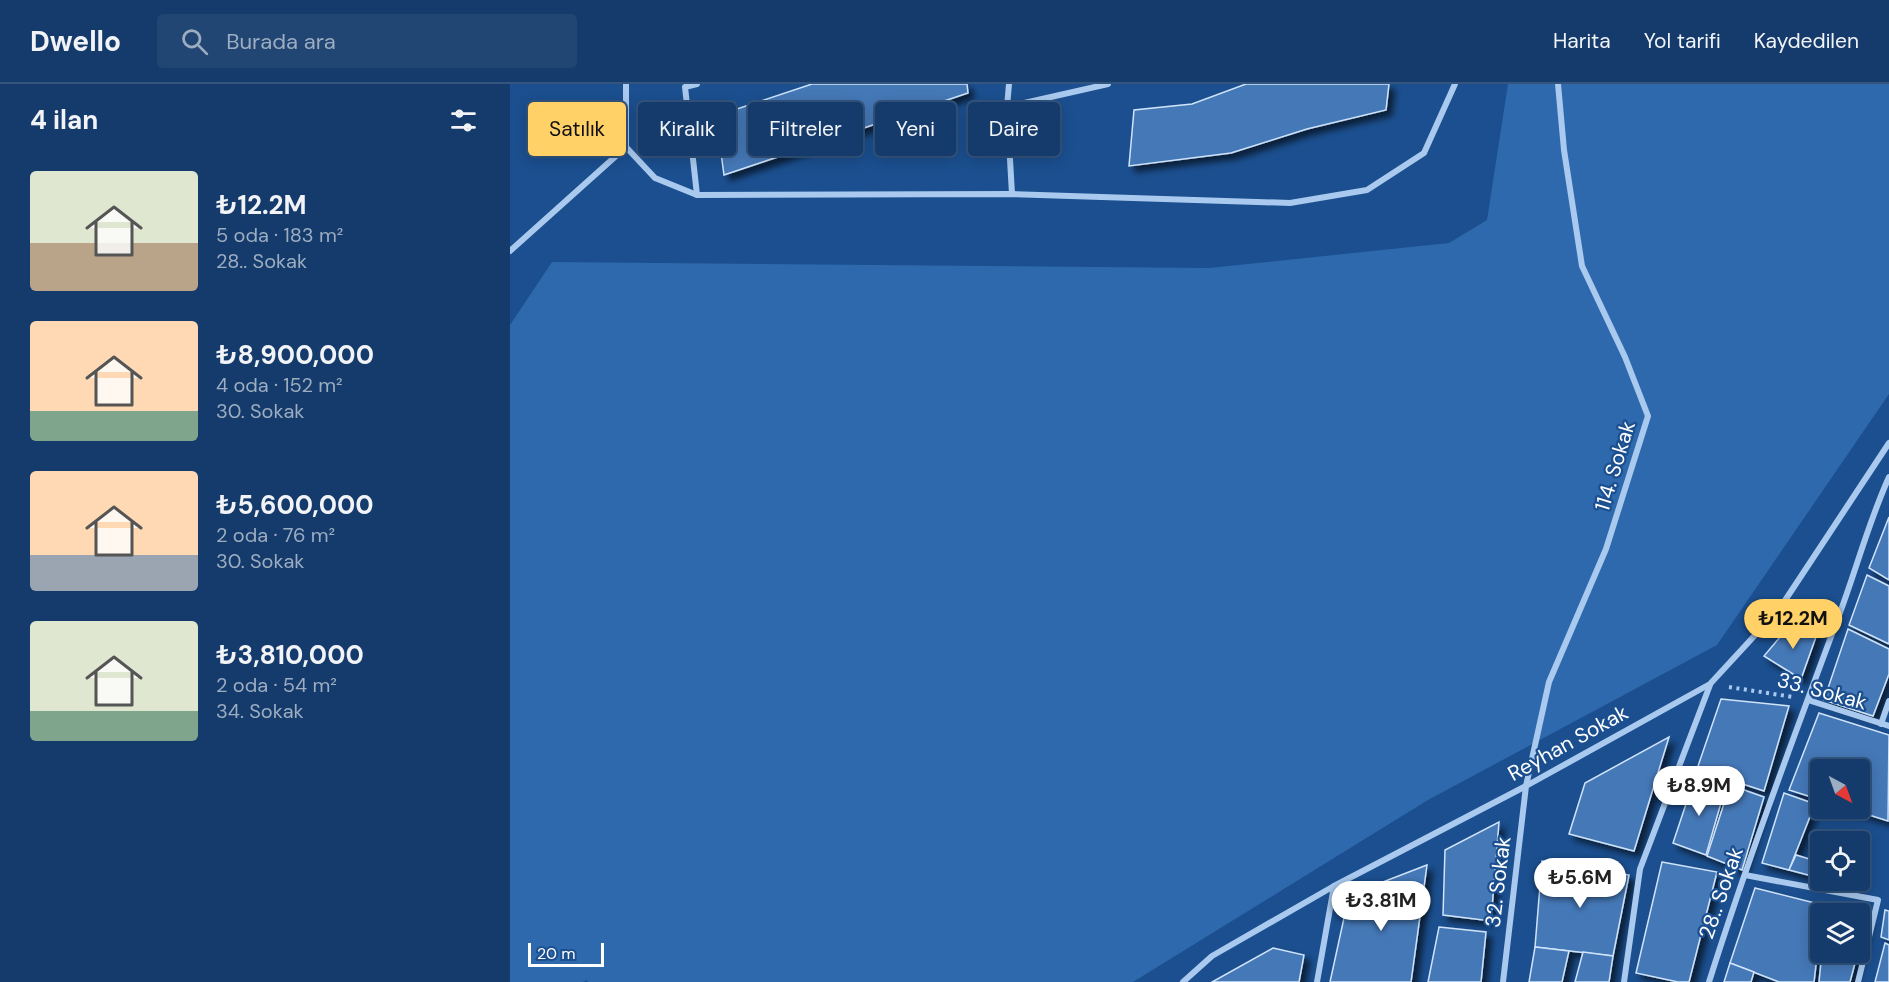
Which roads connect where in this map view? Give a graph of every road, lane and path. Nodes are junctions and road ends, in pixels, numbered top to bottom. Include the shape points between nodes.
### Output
1 (626, 84) edge
2 (697, 84) edge
3 (1009, 84) edge
4 (1108, 84) edge
5 (1455, 84) edge
6 (1558, 84) edge
7 (1007, 102) edge
8 (1029, 102) edge
9 (627, 147) junction
10 (1010, 156) edge
11 (1012, 194) junction
12 (697, 195) junction
13 (510, 251) edge
14 (1889, 443) edge
15 (1889, 477) edge
16 (1710, 684) junction
17 (1808, 700) junction
18 (1889, 701) edge
19 (1881, 724) junction
20 (1889, 726) edge
21 (1526, 786) junction
22 (1745, 875) junction
23 (1334, 886) junction
24 (1183, 982) edge
25 (1317, 982) edge
26 (1503, 982) edge
27 (1624, 982) edge
28 (1709, 982) edge
29 (1858, 982) edge

1 - 9 street
2 - 12 street via 685,87
3 - 7 street
4 - 8 street
5 - 11 street via 1424,153 1367,190 1290,203
6 - 21 street, 114. Sokak via 1582,266 1648,416 1606,549 1549,682
9 - 12 street via 655,178
9 - 13 street
10 - 11 street
11 - 12 street
14 - 16 street, Reyhan Sokak via 1780,608
15 - 17 street, 28.. Sokak
16 - 17 path, 33. Sokak
16 - 21 street, Reyhan Sokak
16 - 27 street via 1641,869
17 - 19 street, 33. Sokak
17 - 22 street, 28.. Sokak
18 - 19 street
19 - 20 street, 33. Sokak
21 - 23 street, Reyhan Sokak
21 - 26 street, 32. Sokak
22 - 28 street, 28.. Sokak
22 - 29 street via 1878,900
23 - 24 street, Reyhan Sokak via 1212,956
23 - 25 street

